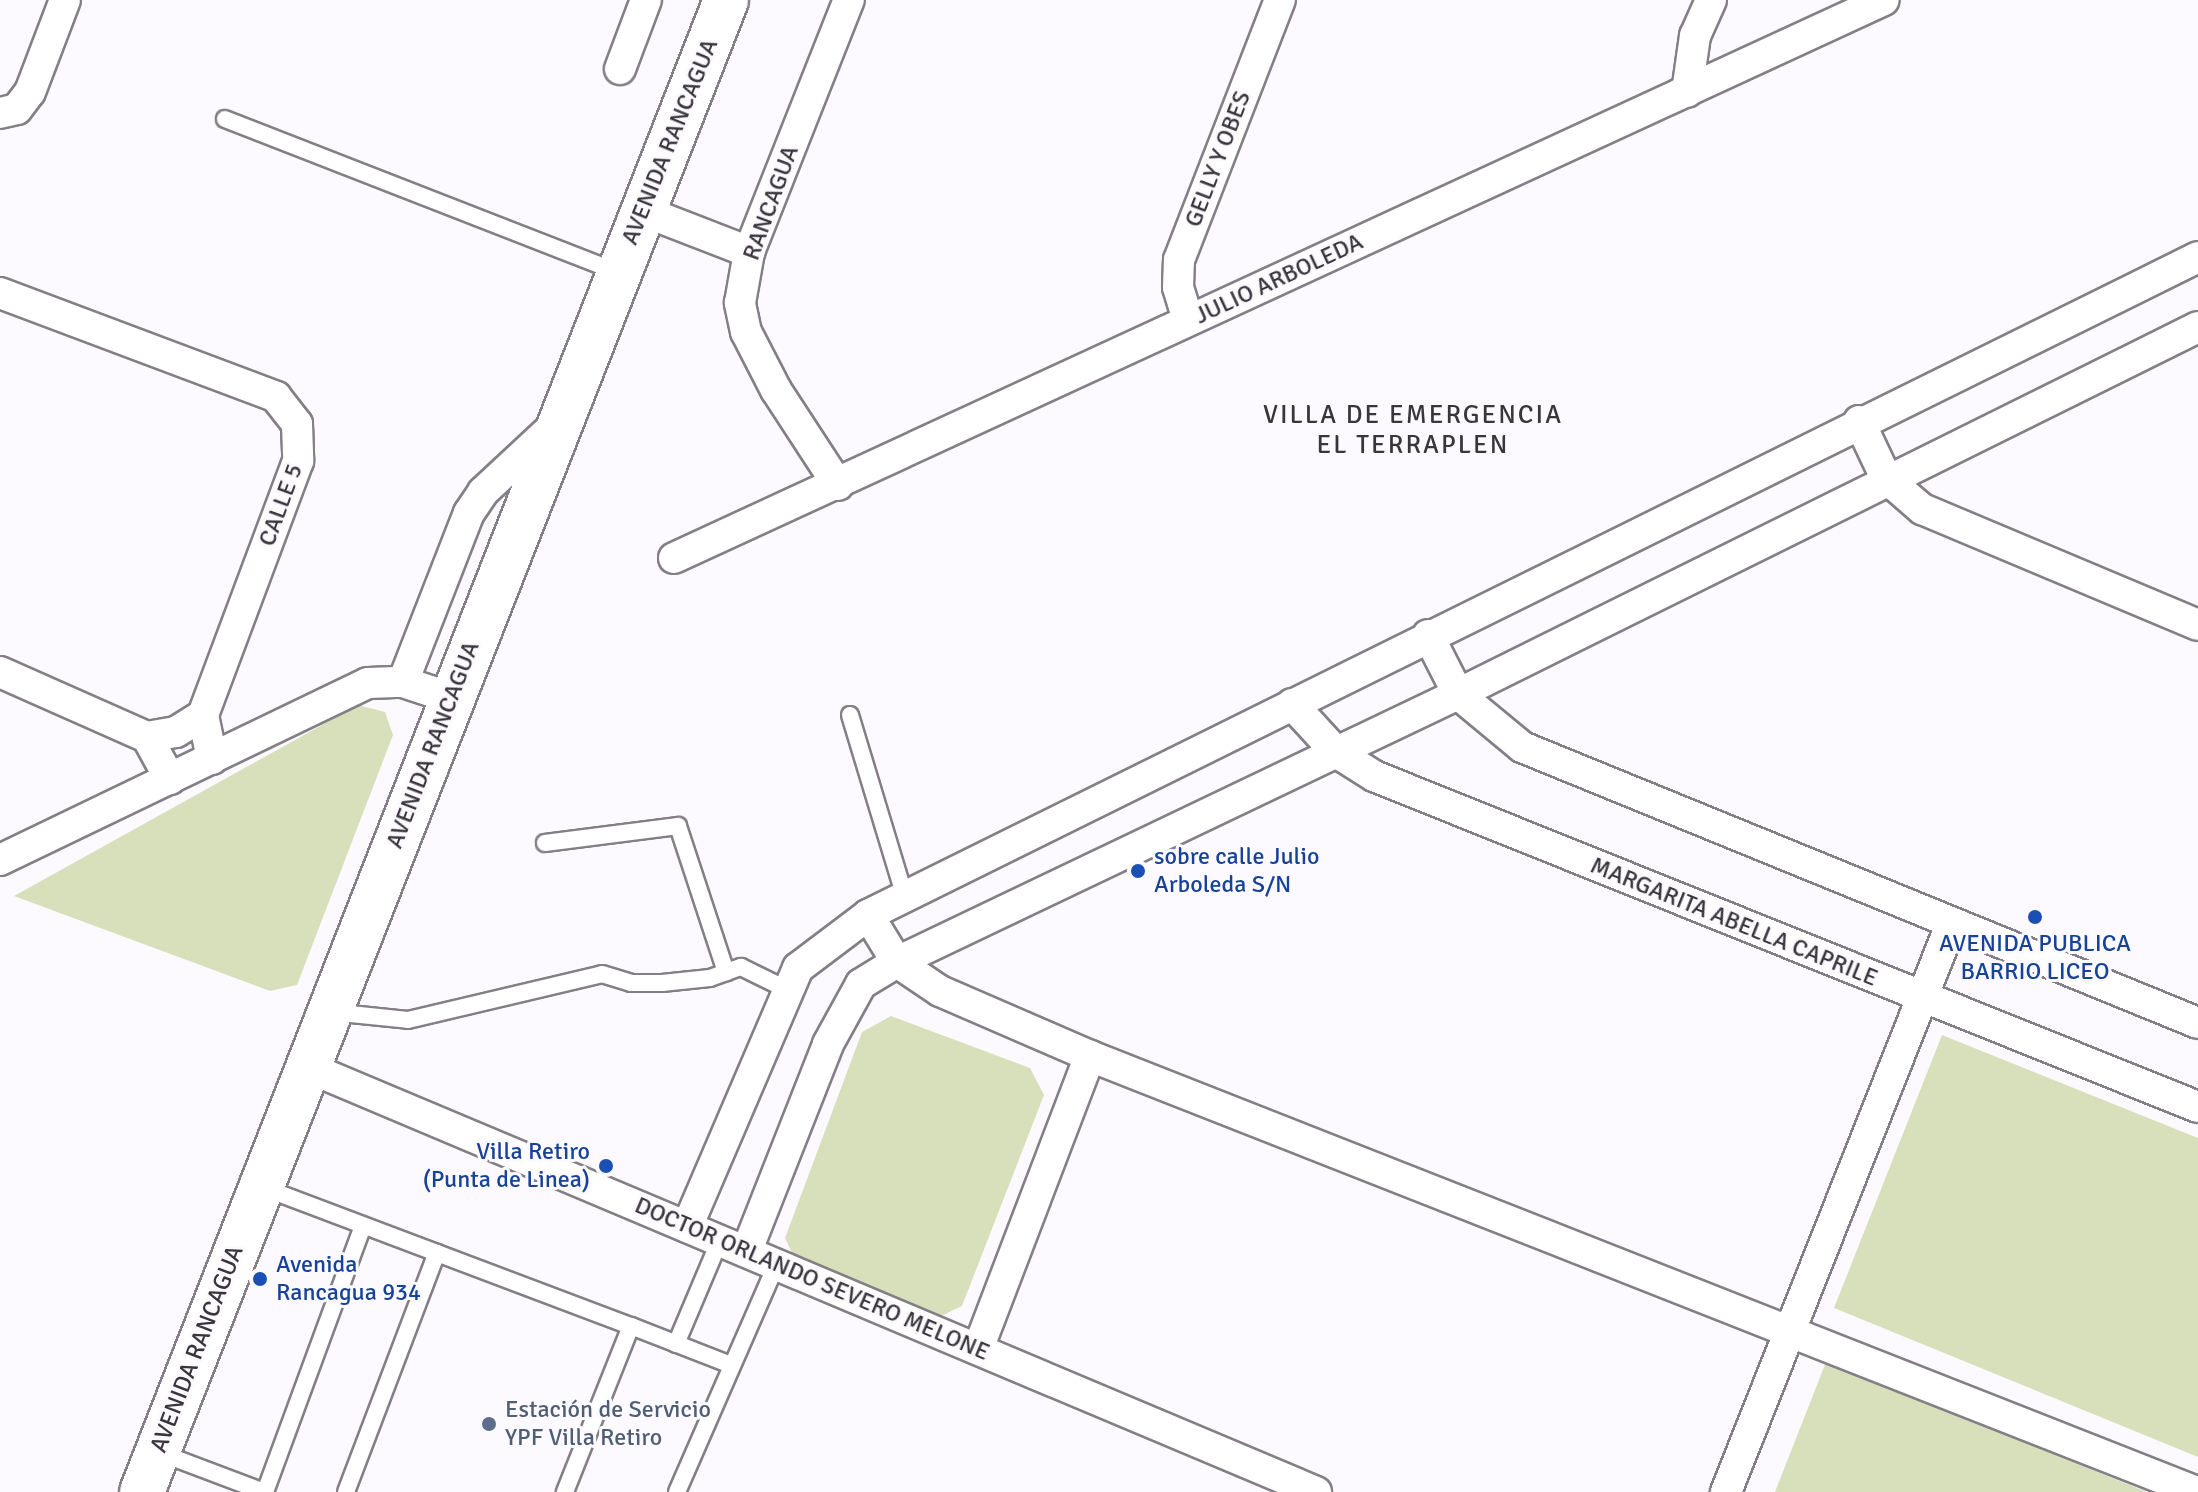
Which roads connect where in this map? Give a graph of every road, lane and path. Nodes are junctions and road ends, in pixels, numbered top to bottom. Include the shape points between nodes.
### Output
1 (65, 0) edge
2 (646, 0) edge
3 (726, 0) edge
4 (849, 0) edge
5 (1280, 0) edge
6 (1711, 0) edge
7 (1884, 0) edge
8 (620, 69) dead end
9 (1687, 92) junction
10 (0, 113) edge
11 (225, 119) dead end
12 (643, 211) junction
13 (749, 252) junction
14 (2198, 257) edge
15 (619, 272) junction
16 (0, 293) edge
17 (1188, 320) junction
18 (2198, 327) edge
19 (560, 421) junction
20 (1859, 421) junction
21 (1886, 478) junction
22 (838, 485) junction
23 (674, 558) dead end
24 (2198, 625) edge
25 (1428, 635) junction
26 (0, 672) edge
27 (403, 682) junction
28 (1458, 694) junction
29 (451, 698) junction
30 (1292, 704) junction
31 (203, 715) junction
32 (850, 715) dead end
33 (147, 737) junction
34 (1336, 752) junction
35 (212, 759) junction
36 (170, 779) junction
37 (545, 843) dead end
38 (0, 860) edge
39 (904, 894) junction
40 (868, 915) junction
41 (1951, 925) junction
42 (897, 962) junction
43 (726, 972) junction
44 (786, 989) junction
45 (1919, 997) junction
46 (329, 1012) junction
47 (2198, 1023) edge
48 (1090, 1056) junction
49 (307, 1067) junction
50 (2198, 1107) edge
51 (261, 1187) junction
52 (363, 1226) junction
53 (687, 1227) junction
54 (734, 1245) junction
55 (437, 1253) junction
56 (777, 1263) junction
57 (631, 1326) junction
58 (1790, 1329) junction
59 (676, 1344) junction
60 (978, 1349) junction
61 (731, 1365) junction
62 (158, 1452) junction
63 (142, 1492) edge
64 (264, 1492) edge
65 (346, 1492) edge
66 (565, 1492) edge
67 (677, 1492) edge
68 (1316, 1492) edge
69 (1726, 1492) edge
70 (2197, 1492) edge

1 - 10 street via 30,92 17,109
2 - 8 street
3 - 12 main road, AVENIDA RANCAGUA
4 - 13 street, RANCAGUA
5 - 17 street, GELLY Y OBES via 1179,260 1178,287
6 - 9 street via 1695,36
7 - 9 street, JULIO ARBOLEDA
9 - 17 street, JULIO ARBOLEDA
11 - 15 lane
12 - 13 street
12 - 15 main road, AVENIDA RANCAGUA
13 - 22 street, RANCAGUA via 740,303 746,332 776,390
14 - 20 street
15 - 19 main road, AVENIDA RANCAGUA
16 - 31 street, CALLE 5 via 276,397 297,424 298,461
17 - 22 street, JULIO ARBOLEDA
18 - 21 street
19 - 27 street via 483,492 469,513
19 - 29 main road, AVENIDA RANCAGUA
20 - 21 street
20 - 25 street
21 - 24 street via 1922,509 1960,528
21 - 28 street
22 - 23 street, JULIO ARBOLEDA
25 - 28 street
25 - 30 street
26 - 33 street
27 - 29 street
27 - 35 street via 368,683
28 - 34 street
28 - 41 street via 1522,747
29 - 46 main road, AVENIDA RANCAGUA
30 - 34 street, MARGARITA ABELLA CAPRILE
30 - 39 street
31 - 33 street via 176,732
31 - 35 street
32 - 39 lane
33 - 36 street
34 - 42 street
34 - 45 street, MARGARITA ABELLA CAPRILE via 1374,776
35 - 36 street
36 - 38 street
37 - 43 lane via 678,826
39 - 40 street
40 - 42 street
40 - 44 street via 820,947
41 - 45 street
41 - 47 street
42 - 48 street via 940,991
42 - 54 street via 861,984 847,1006
43 - 44 lane via 741,967 757,971
43 - 46 lane via 647,983 602,974 408,1020
44 - 53 street
45 - 50 street, MARGARITA ABELLA CAPRILE
45 - 58 street
46 - 49 main road, AVENIDA RANCAGUA
48 - 58 street
48 - 60 street
49 - 51 main road, AVENIDA RANCAGUA
49 - 53 street, DOCTOR ORLANDO SEVERO MELONE
51 - 52 lane
51 - 62 main road, AVENIDA RANCAGUA
52 - 55 lane
52 - 64 lane
53 - 54 street, DOCTOR ORLANDO SEVERO MELONE
54 - 56 street, DOCTOR ORLANDO SEVERO MELONE
54 - 59 lane
55 - 57 lane
55 - 65 lane
56 - 60 street, DOCTOR ORLANDO SEVERO MELONE
56 - 61 lane
57 - 59 lane
57 - 66 lane
58 - 69 street
58 - 70 street
59 - 61 lane
60 - 68 street, DOCTOR ORLANDO SEVERO MELONE
61 - 67 lane
62 - 63 main road, AVENIDA RANCAGUA
62 - 64 lane

